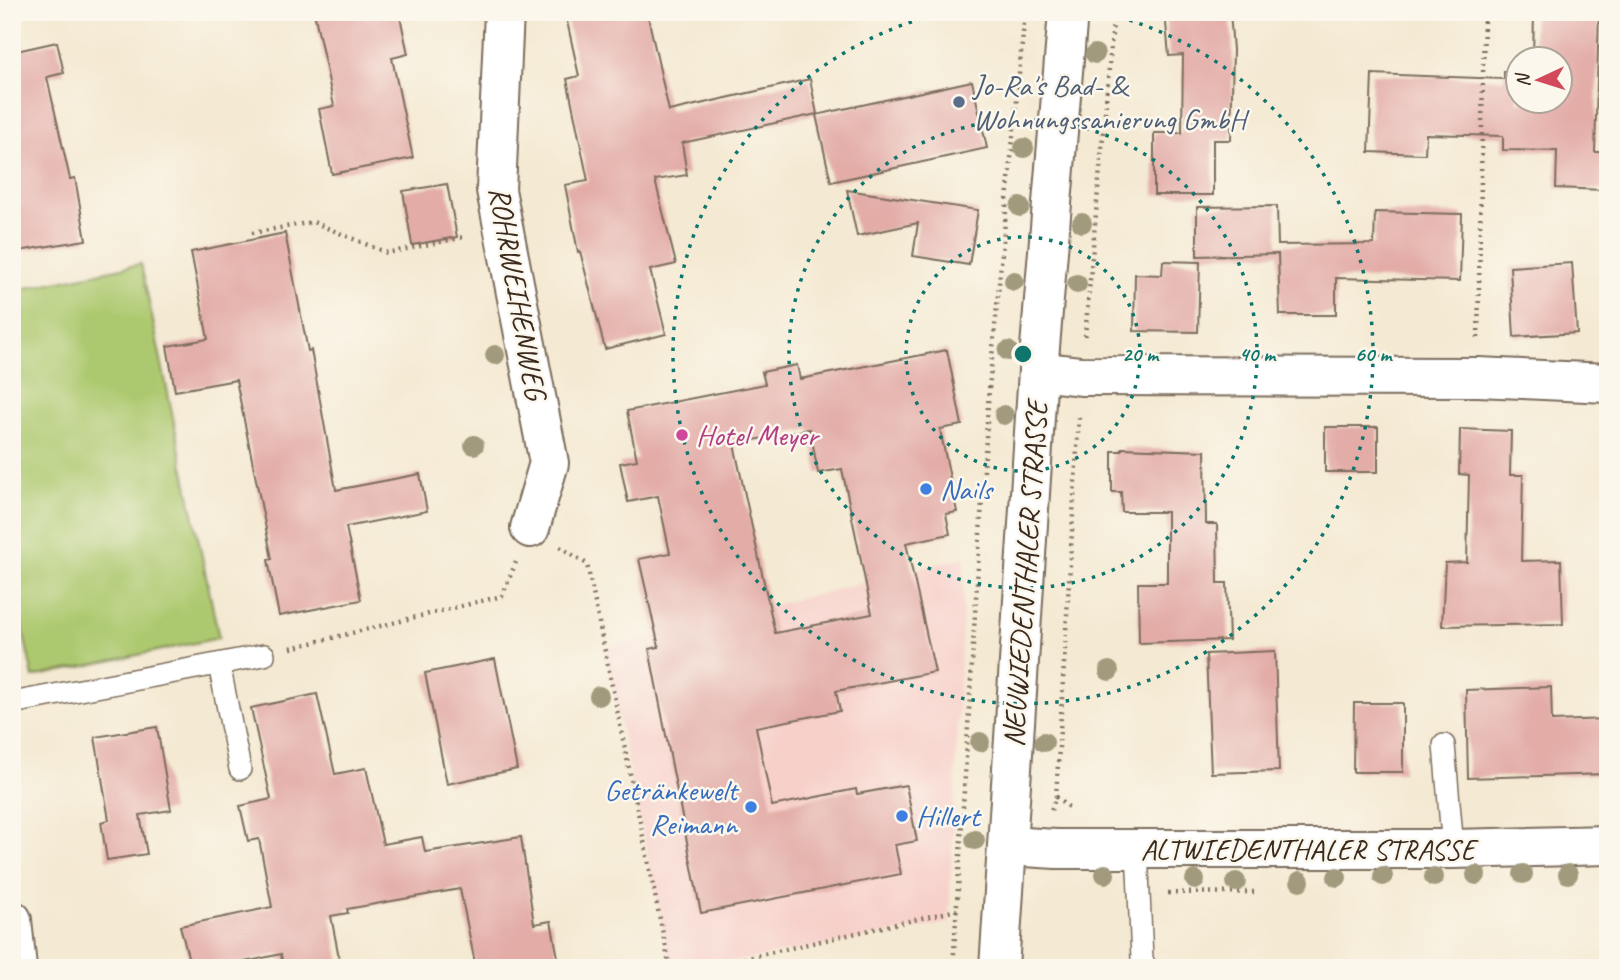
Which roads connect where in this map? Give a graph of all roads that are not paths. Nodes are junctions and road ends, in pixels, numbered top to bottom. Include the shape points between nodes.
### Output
1 (504, 12) edge
2 (1068, 12) edge
3 (1038, 371) junction
4 (1608, 383) edge
5 (530, 528) road end
6 (264, 655) road end
7 (219, 664) junction
8 (12, 703) edge
9 (1444, 745) dead end
10 (240, 769) dead end
11 (1608, 845) edge
12 (1008, 846) junction
13 (1137, 849) junction
14 (1453, 849) junction
15 (12, 920) edge
16 (17, 968) edge
17 (999, 968) edge
18 (1146, 968) edge

1 - 5 street, ROHRWEIHENWEG via 496,190 549,463
2 - 3 street, NEUWIEDENTHALER STRASSE
3 - 4 street via 1081,376 1478,377
3 - 12 street, NEUWIEDENTHALER STRASSE
6 - 7 lane
7 - 8 lane
7 - 10 lane
9 - 14 lane
11 - 14 street, ALTWIEDENTHALER STRASSE
12 - 13 street, ALTWIEDENTHALER STRASSE
12 - 17 street, NEUWIEDENTHALER STRASSE
13 - 14 street, ALTWIEDENTHALER STRASSE
13 - 18 lane
15 - 16 street

